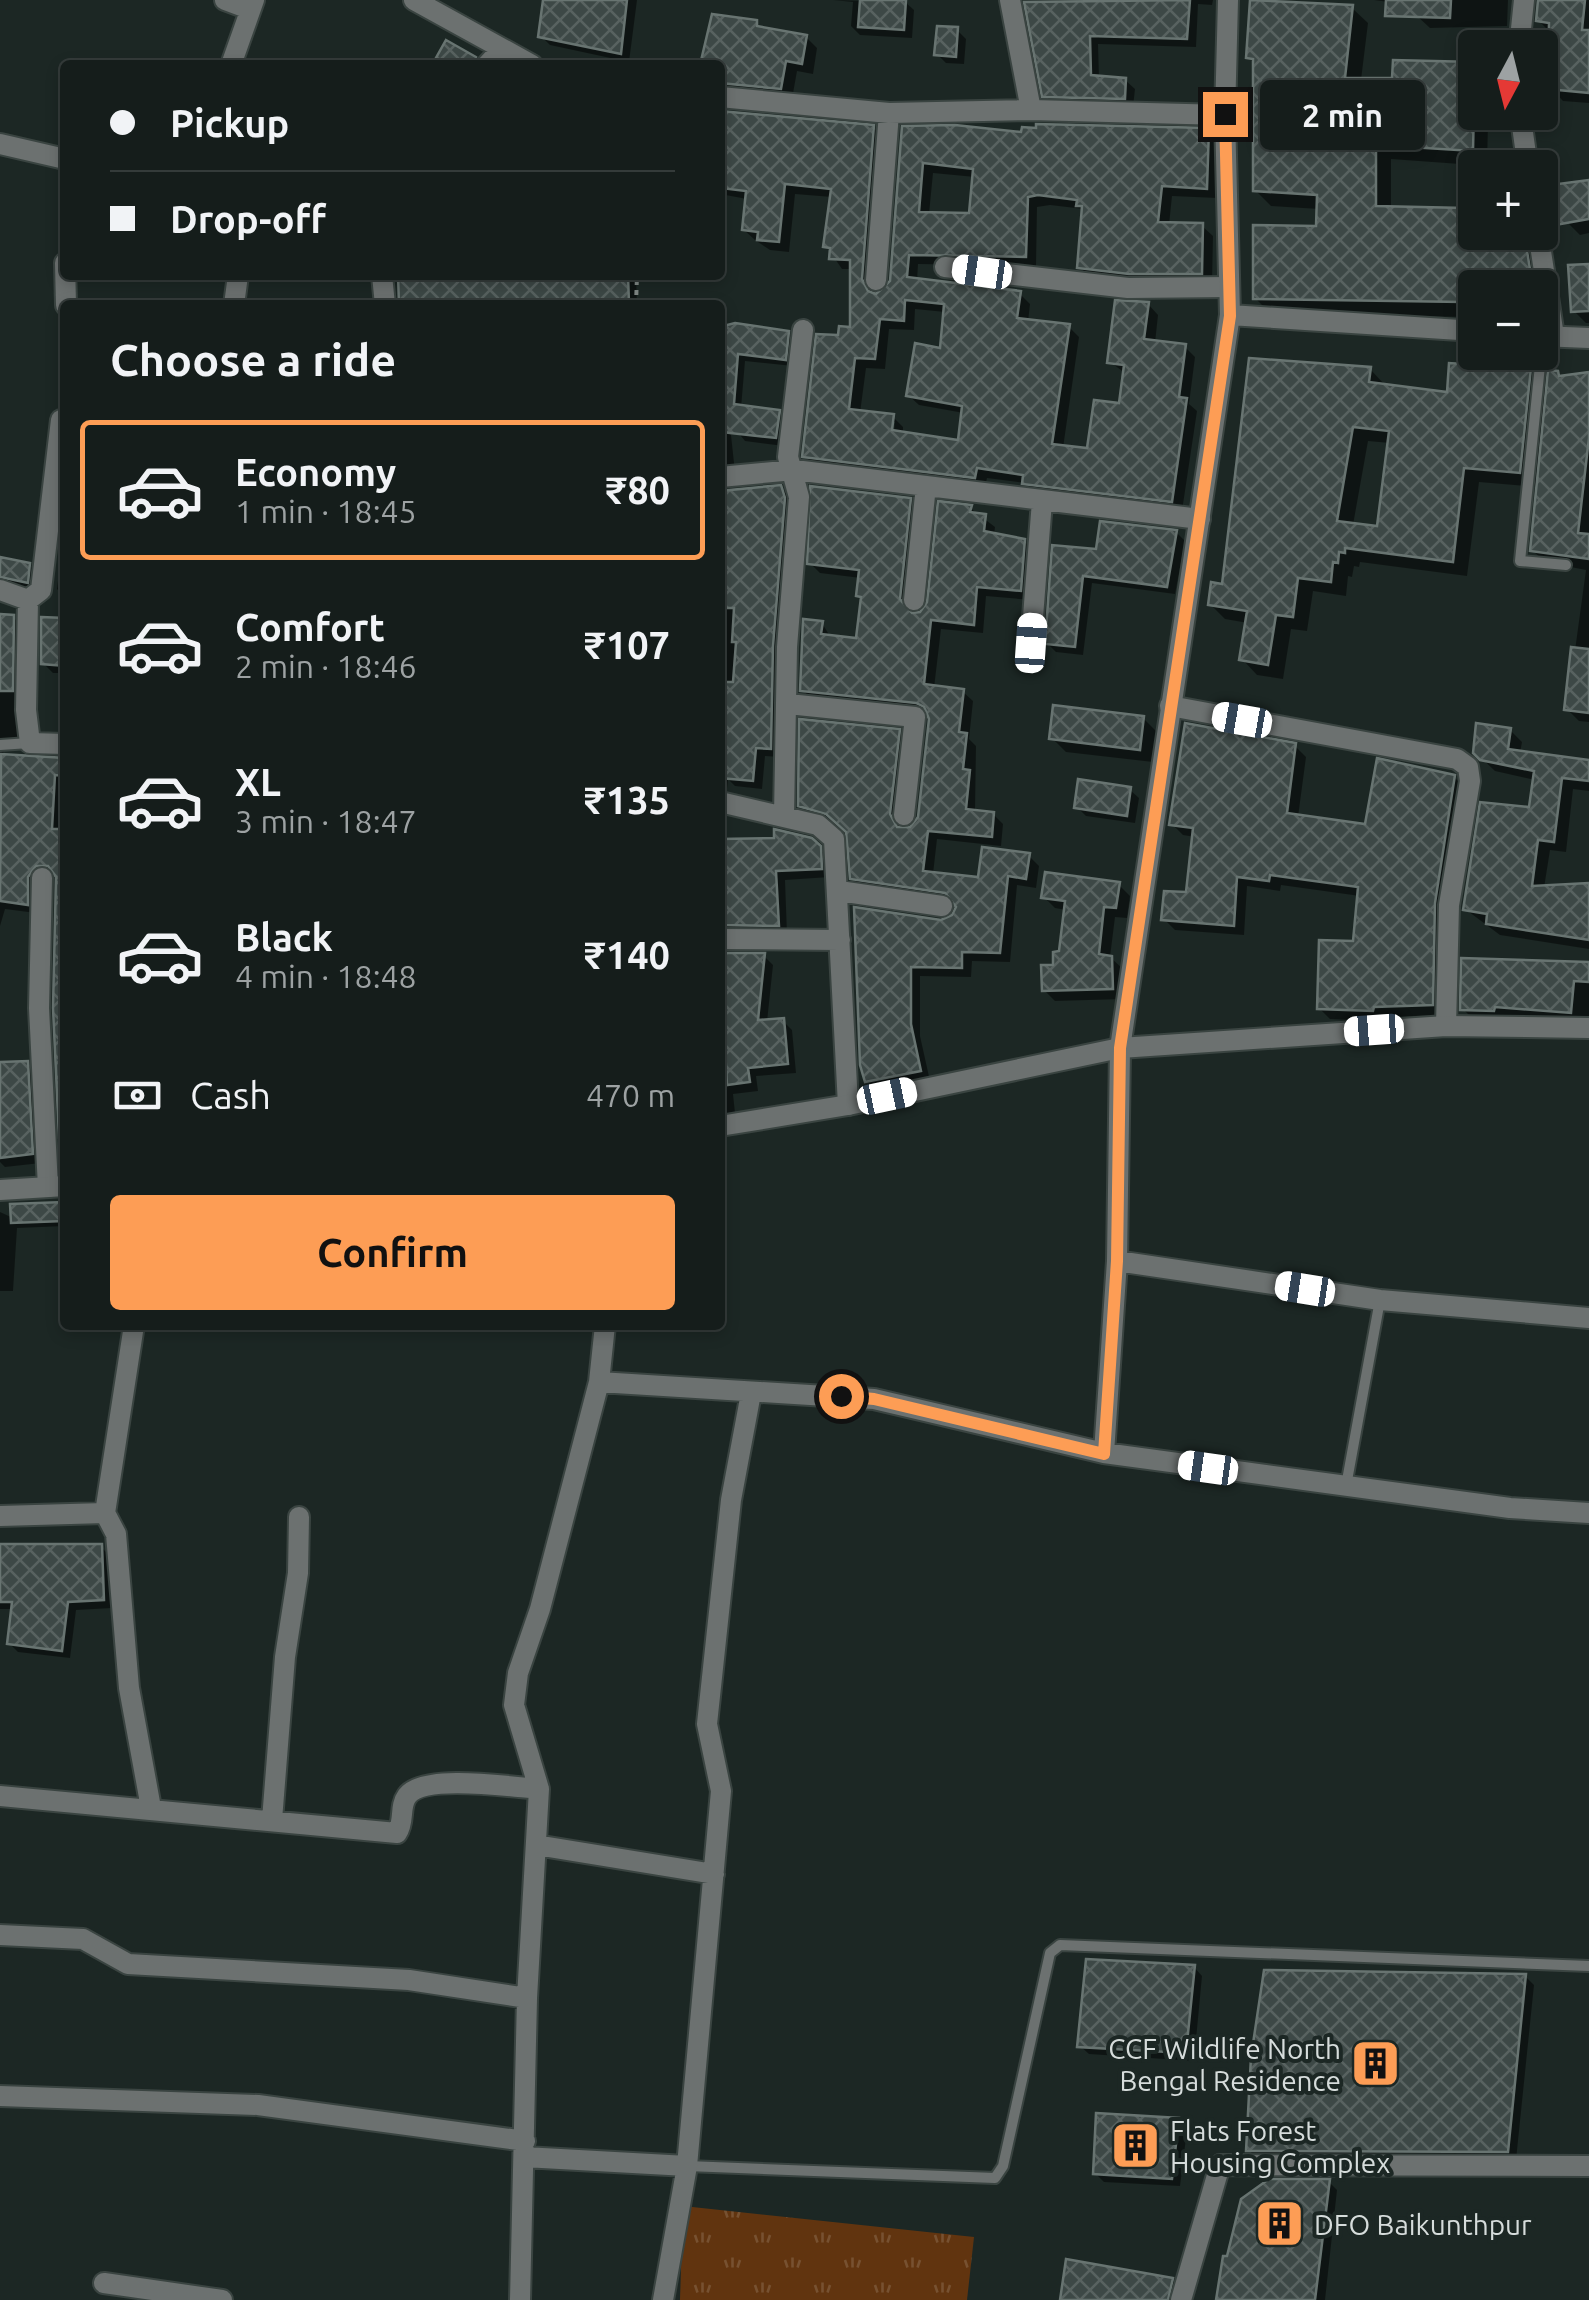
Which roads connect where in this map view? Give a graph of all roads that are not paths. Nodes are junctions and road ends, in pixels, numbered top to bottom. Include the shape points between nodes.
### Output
1 (225, 0) edge
2 (414, 0) edge
3 (1010, 0) edge
4 (1228, 0) edge
5 (1524, 0) edge
6 (252, 5) edge
7 (1522, 30) edge
8 (494, 58) edge
9 (233, 60) edge
10 (725, 98) edge
11 (1031, 110) junction
12 (889, 114) junction
13 (1225, 114) junction
14 (0, 144) edge
15 (60, 158) edge
16 (945, 267) dead end
17 (876, 280) dead end
18 (1230, 287) junction
19 (1230, 316) junction
20 (803, 330) dead end
21 (1458, 331) edge
22 (1558, 337) edge
23 (1589, 338) edge
24 (1542, 370) edge
25 (60, 429) edge
26 (794, 470) junction
27 (725, 477) edge
28 (926, 486) junction
29 (1042, 501) junction
30 (1200, 519) junction
31 (1566, 566) dead end
32 (0, 590) edge
33 (28, 600) junction
34 (914, 600) dead end
35 (1031, 643) dead end
36 (788, 704) junction
37 (1170, 706) junction
38 (30, 743) junction
39 (0, 744) edge
40 (60, 744) edge
41 (725, 803) edge
42 (784, 816) junction
43 (904, 816) dead end
44 (42, 878) dead end
45 (838, 891) junction
46 (942, 906) dead end
47 (725, 939) edge
48 (840, 940) junction
49 (1446, 1026) junction
50 (1589, 1028) edge
51 (1120, 1048) junction
52 (848, 1104) junction
53 (725, 1125) edge
54 (56, 1186) edge
55 (0, 1190) edge
56 (1117, 1261) junction
57 (1380, 1300) junction
58 (1589, 1318) edge
59 (133, 1330) edge
60 (604, 1330) edge
61 (599, 1382) junction
62 (750, 1393) junction
63 (1104, 1454) junction
64 (1346, 1487) junction
65 (105, 1513) junction
66 (1589, 1513) edge
67 (0, 1516) edge
68 (298, 1517) dead end
69 (539, 1788) junction
70 (0, 1796) edge
71 (152, 1808) junction
72 (272, 1820) junction
73 (536, 1845) junction
74 (714, 1874) junction
75 (0, 1935) edge
76 (1589, 1966) edge
77 (527, 1998) junction
78 (0, 2096) edge
79 (524, 2149) junction
80 (686, 2166) junction
81 (1589, 2166) edge
82 (104, 2283) dead end
83 (222, 2300) edge
84 (520, 2300) edge
85 (663, 2300) edge
86 (1181, 2300) edge

1 - 6 street
2 - 8 street
3 - 11 street
4 - 13 street
5 - 7 street
6 - 9 street
10 - 12 street
11 - 12 street
11 - 13 street
12 - 17 street
13 - 18 street
14 - 15 street
16 - 18 street via 1128,288
18 - 19 street
19 - 21 street
19 - 30 street
20 - 26 street via 788,458
22 - 23 street
24 - 31 lane via 1520,560
25 - 33 street via 42,590
26 - 27 street
26 - 28 street
26 - 36 street via 800,497 786,647
28 - 29 street
28 - 34 street
29 - 30 street
29 - 35 street
30 - 37 street
32 - 33 street
33 - 38 street
36 - 42 street
36 - 43 street via 915,718
37 - 49 street via 1457,759 1468,768 1449,906
37 - 51 street
38 - 39 lane
38 - 40 street
41 - 42 street
42 - 45 street via 818,825 834,839
44 - 54 street via 39,994
45 - 46 street
45 - 48 street
47 - 48 street
48 - 52 street
49 - 50 street
49 - 51 street
51 - 52 street
51 - 56 street
52 - 53 street
54 - 55 street
56 - 57 street
56 - 63 street
57 - 58 street
57 - 64 lane
59 - 65 street
60 - 61 street
61 - 62 street
61 - 69 street via 518,1674 514,1705
62 - 63 street via 874,1399
62 - 74 street via 731,1500 707,1724 721,1791
63 - 64 street
64 - 66 street
65 - 67 street
65 - 71 street via 116,1534 130,1688
68 - 72 street
69 - 72 street via 418,1787 407,1795 397,1833
69 - 73 street
70 - 71 street
71 - 72 street
73 - 74 street
73 - 77 street
74 - 80 street
75 - 77 street via 83,1938 128,1964 409,1980
76 - 80 lane via 1060,1945 1050,1953 995,2178
77 - 79 street
78 - 79 street via 258,2104
79 - 80 street
79 - 84 street
80 - 85 street
81 - 86 street via 1220,2166
82 - 83 street

